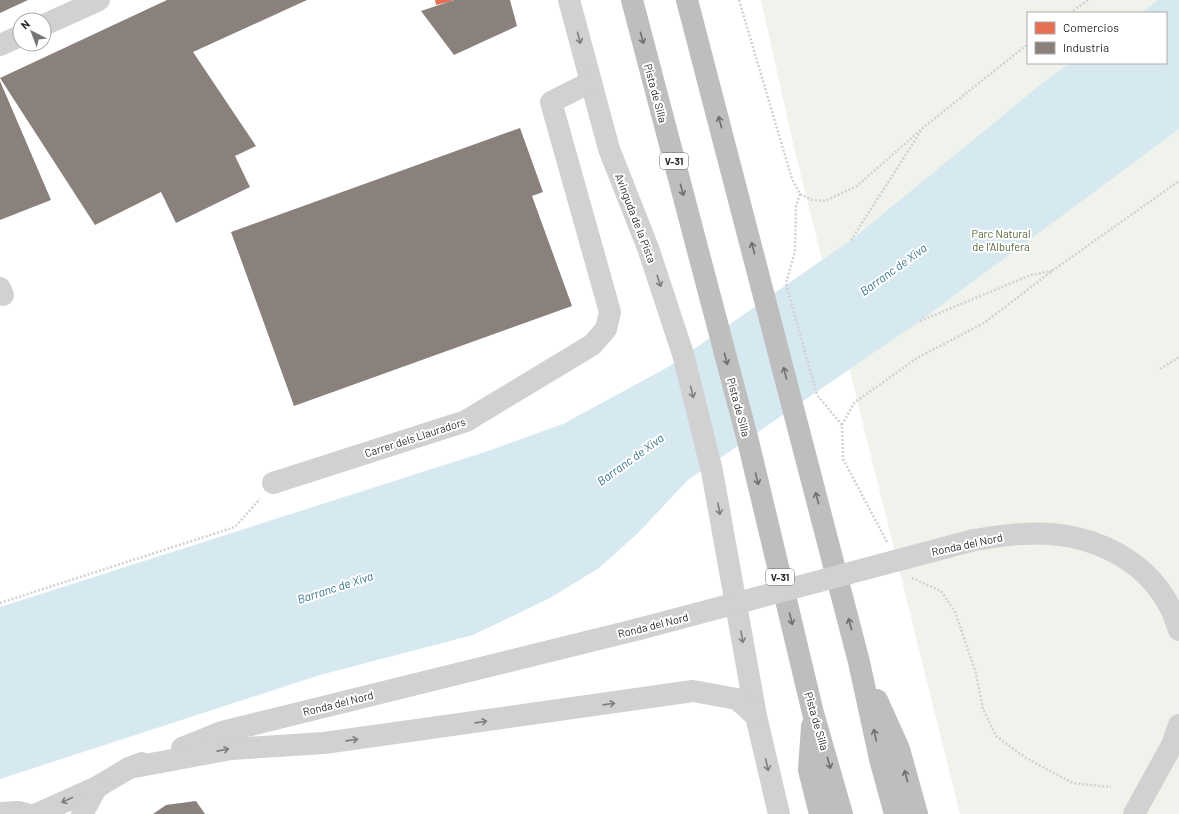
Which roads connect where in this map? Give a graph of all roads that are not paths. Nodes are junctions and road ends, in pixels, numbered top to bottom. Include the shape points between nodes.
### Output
1 (99, 0) edge
2 (569, 0) edge
3 (632, 0) edge
4 (687, 0) edge
5 (52, 21) edge
6 (12, 40) edge
7 (0, 45) edge
8 (591, 82) junction
9 (273, 483) road end
10 (1179, 630) edge
11 (859, 662) junction
12 (813, 713) junction
13 (756, 716) junction
14 (1179, 725) edge
15 (129, 768) junction
16 (97, 787) junction
17 (0, 813) edge
18 (26, 814) edge
19 (37, 814) edge
20 (82, 814) edge
21 (779, 814) edge
22 (820, 814) edge
23 (842, 814) edge
24 (895, 814) edge
25 (917, 814) edge
26 (1134, 814) edge

1 - 5 street
2 -> 8 street, Avinguda de la Pista
3 -> 12 highway, Pista de Silla / V-31 via 748,441
11 -> 4 highway
6 - 7 street
8 - 9 street, Carrer dels Llauradors via 551,102 610,312 606,329 592,345 466,421
8 -> 13 street, Avinguda de la Pista via 609,149 648,248 683,354 712,471
10 - 15 street, Ronda del Nord, bridge via 1170,607 1152,581 1126,558 1100,544 1059,534 1022,534 974,540 639,628 222,732
24 -> 11 highway
25 -> 11 highway via 899,749
12 - 22 highway via 809,770
12 -> 23 highway, Pista de Silla / V-31
15 -> 13 street via 230,749 324,743 693,692 737,700
13 -> 21 street, Avinguda de la Pista
14 - 26 street via 1172,745
15 - 16 street, Ronda del Nord
16 -> 19 street, Ronda del Nord
16 - 20 street
17 - 18 street

